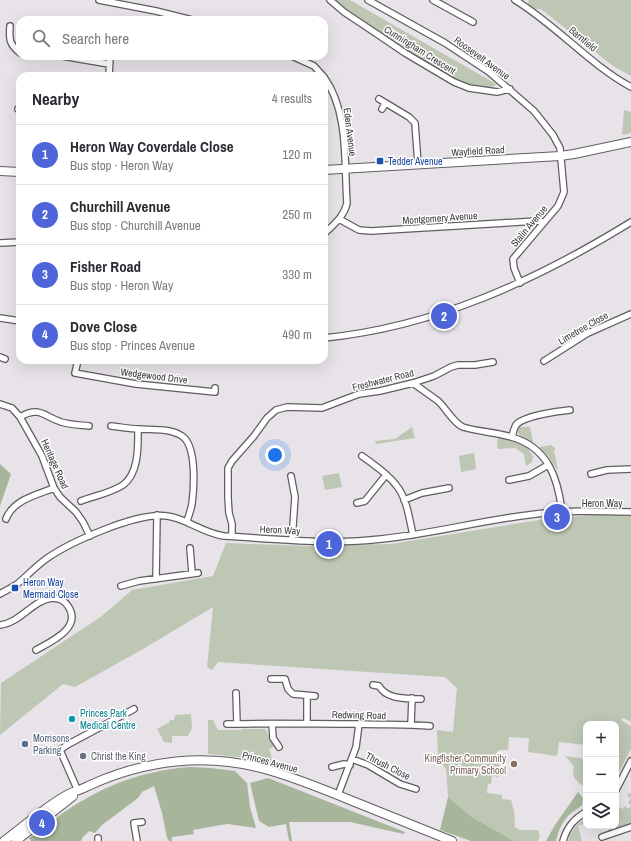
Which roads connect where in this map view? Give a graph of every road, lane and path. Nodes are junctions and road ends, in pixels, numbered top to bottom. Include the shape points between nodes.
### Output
1 (99, 0) edge
2 (330, 0) edge
3 (368, 0) edge
4 (433, 0) edge
5 (515, 0) edge
6 (525, 3) edge
7 (176, 16) edge
8 (473, 22) dead end
9 (10, 26) dead end
10 (16, 51) edge
11 (86, 60) edge
12 (110, 60) edge
13 (301, 60) edge
14 (109, 64) junction
15 (109, 72) edge
16 (320, 72) edge
17 (328, 84) edge
18 (631, 87) edge
19 (510, 89) junction
20 (379, 99) dead end
21 (631, 142) edge
22 (560, 156) junction
23 (418, 164) junction
24 (345, 169) junction
25 (328, 170) edge
26 (0, 171) edge
27 (16, 172) edge
28 (339, 219) junction
29 (544, 222) junction
30 (631, 222) edge
31 (328, 230) edge
32 (0, 242) edge
33 (16, 242) edge
34 (520, 283) junction
35 (631, 314) edge
36 (0, 318) edge
37 (16, 320) edge
38 (328, 337) edge
39 (544, 361) dead end
40 (493, 362) dead end
41 (77, 364) edge
42 (414, 383) junction
43 (215, 388) dead end
44 (0, 404) edge
45 (570, 410) dead end
46 (20, 417) junction
47 (89, 426) dead end
48 (112, 426) dead end
49 (138, 429) junction
50 (512, 437) junction
51 (362, 456) dead end
52 (548, 465) junction
53 (631, 469) edge
54 (591, 474) dead end
55 (386, 475) junction
56 (291, 476) dead end
57 (509, 480) dead end
58 (54, 488) junction
59 (449, 488) dead end
60 (81, 500) dead end
61 (404, 500) junction
62 (357, 503) dead end
63 (562, 512) junction
64 (631, 512) edge
65 (157, 515) junction
66 (6, 519) dead end
67 (187, 522) junction
68 (413, 535) junction
69 (90, 536) junction
70 (232, 536) junction
71 (292, 540) junction
72 (190, 548) dead end
73 (156, 579) junction
74 (121, 586) dead end
75 (0, 594) edge
76 (0, 625) edge
77 (36, 650) dead end
78 (271, 679) dead end
79 (373, 685) dead end
80 (236, 693) dead end
81 (307, 696) junction
82 (315, 696) dead end
83 (412, 698) junction
84 (421, 699) dead end
85 (134, 709) dead end
86 (307, 723) junction
87 (227, 724) dead end
88 (237, 724) junction
89 (272, 724) junction
90 (359, 724) junction
91 (412, 724) junction
92 (430, 726) dead end
93 (279, 747) dead end
94 (631, 761) edge
95 (351, 762) junction
96 (332, 767) dead end
97 (619, 784) edge
98 (416, 789) dead end
99 (78, 791) junction
100 (338, 795) junction
101 (583, 814) edge
102 (142, 822) dead end
103 (631, 827) edge
104 (602, 837) dead end
105 (4, 841) edge
106 (16, 841) edge
107 (137, 841) edge
108 (452, 841) edge
109 (563, 841) edge

1 - 7 street
2 - 19 street, Cunningham Crescent via 428,68 454,82 469,88 496,92
3 - 19 street, Roosevelt Avenue via 445,42
4 - 8 street
5 - 6 street, Barnfield
6 - 18 street, Barnfield via 610,74
9 - 10 street via 9,39
11 - 14 street
12 - 14 street
13 - 16 street, Eden Avenue
14 - 15 street
17 - 24 street, Eden Avenue via 340,113
19 - 22 street, Roosevelt Avenue via 553,135 560,148
20 - 23 street via 384,106 409,117 415,123
21 - 22 street, Wayfield Road
22 - 23 street, Wayfield Road
22 - 29 street, Stalin Avenue via 564,192 558,206
23 - 24 street, Wayfield Road
24 - 25 street, Wayfield Road
24 - 28 street via 347,203
26 - 27 street
28 - 29 street, Montgomery Avenue via 359,230 371,231
28 - 31 street
29 - 34 street, Stalin Avenue via 513,259
30 - 34 street via 581,252
32 - 33 street
34 - 38 street via 418,321
35 - 39 street, Limetree Close via 588,333
36 - 37 street
40 - 42 street, Freshwater Road via 458,365
41 - 43 street, Wedgewood Drive via 75,373 136,384 215,392
42 - 50 street via 438,401 462,426
42 - 70 street, Freshwater Road via 359,394 322,408 287,407 271,414 228,468
44 - 46 street, Heritage Road via 12,408
45 - 50 street via 521,421 515,426
46 - 47 street via 29,412 39,412 60,422
46 - 58 street, Heritage Road via 42,456
48 - 49 street
49 - 60 street via 136,462 130,477 122,485
49 - 67 street via 172,432 188,442 192,454 193,481 192,506
50 - 52 street via 541,455
51 - 55 street
52 - 57 street via 529,476
52 - 63 street via 558,484
53 - 54 street
55 - 61 street via 397,486
55 - 62 street via 365,501
56 - 71 street via 295,497
58 - 66 street via 15,505
58 - 69 street, Heritage Road via 76,512
59 - 61 street via 422,493
61 - 68 street
63 - 64 street, Heron Way
63 - 68 street, Heron Way via 528,515
65 - 67 street, Heron Way
65 - 69 street, Heron Way via 136,519
65 - 73 street
67 - 70 street, Heron Way via 210,533
68 - 71 street, Heron Way via 355,541
69 - 75 street, Heron Way via 46,559
70 - 71 street, Heron Way
72 - 73 street via 195,573
73 - 74 street
76 - 77 street via 47,599 62,600 71,611 71,624 60,635
78 - 81 street via 286,679 292,694
79 - 83 street, Redwing Road via 378,686 389,696
80 - 88 street
81 - 82 street
81 - 86 street
83 - 84 street, Redwing Road
83 - 91 street
85 - 99 street via 60,750
86 - 89 street, Redwing Road
86 - 90 street, Redwing Road
87 - 88 street, Redwing Road
88 - 89 street, Redwing Road
89 - 93 street via 274,738
90 - 91 street, Redwing Road
90 - 95 street
91 - 92 street, Redwing Road
94 - 97 street
95 - 96 street
95 - 98 street, Thrush Close via 368,764 400,784
95 - 100 street
99 - 100 street, Princes Avenue via 115,774 137,768 166,762 199,760 234,762 268,770
99 - 105 street, Princes Avenue via 62,798
99 - 106 street, Princes Avenue
100 - 108 street, Princes Avenue
101 - 109 street via 571,824
102 - 107 street via 134,823
103 - 104 street

